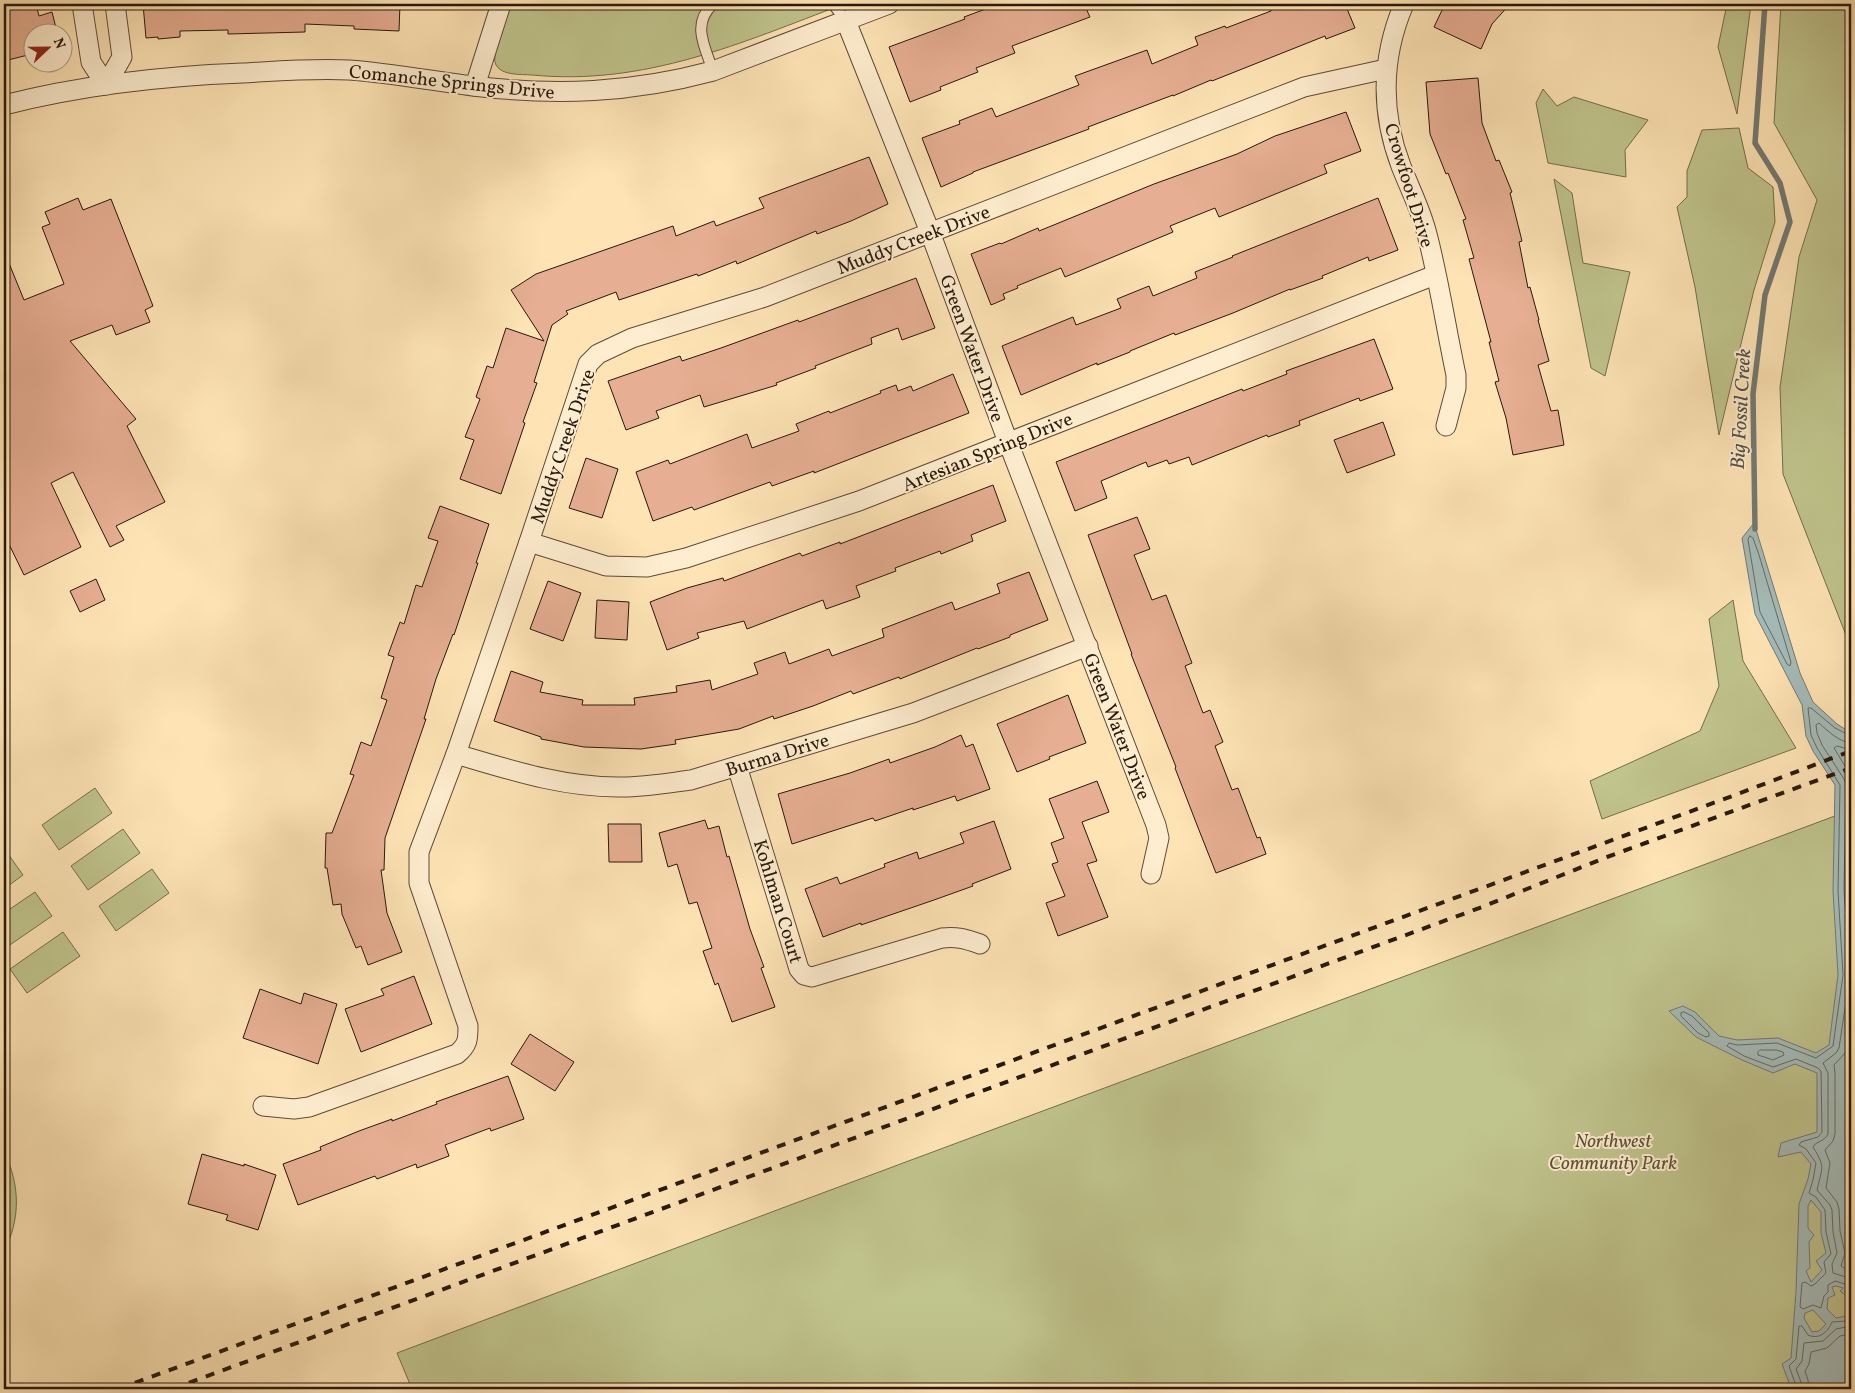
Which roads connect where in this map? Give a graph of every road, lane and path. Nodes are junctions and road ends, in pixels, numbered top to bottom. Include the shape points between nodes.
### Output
1 (82, 4) edge
2 (115, 4) edge
3 (501, 4) edge
4 (713, 4) edge
5 (833, 4) edge
6 (889, 4) edge
7 (1404, 4) edge
8 (846, 21) junction
9 (1386, 69) junction
10 (713, 71) junction
11 (106, 85) junction
12 (475, 86) junction
13 (4, 105) edge
14 (930, 232) junction
15 (1435, 274) junction
16 (1446, 426) dead end
17 (1008, 442) junction
18 (529, 542) junction
19 (1088, 646) junction
20 (456, 754) junction
21 (737, 766) junction
22 (1151, 874) dead end
23 (980, 944) dead end
24 (263, 1106) dead end

1 - 11 street via 91,62
2 - 11 street via 122,57
3 - 12 street
4 - 10 lane via 701,21
5 - 8 lane
6 - 8 street, Comanche Springs Drive
7 - 9 street, Crowfoot Drive
8 - 10 street, Comanche Springs Drive
8 - 14 street, Green Water Drive
9 - 14 street, Muddy Creek Drive via 1304,87
9 - 15 street, Crowfoot Drive via 1385,97 1394,144 1424,220
10 - 12 street, Comanche Springs Drive via 658,84 596,92
11 - 12 street, Comanche Springs Drive via 202,75 349,70
11 - 13 street, Comanche Springs Drive
14 - 17 street, Green Water Drive
14 - 18 street, Muddy Creek Drive via 764,297 632,338 598,354 588,364
15 - 16 street, Crowfoot Drive via 1456,375 1456,388
15 - 17 street, Artesian Spring Drive
17 - 18 street, Artesian Spring Drive via 828,512 665,564 606,566
17 - 19 street, Green Water Drive
18 - 20 street, Muddy Creek Drive
19 - 21 street, Burma Drive via 943,702
19 - 22 street, Green Water Drive via 1156,825 1159,838
20 - 21 street, Burma Drive via 552,780 621,787 691,780
20 - 24 street, Muddy Creek Drive via 420,852 418,875 468,1026 465,1048 457,1054 309,1107
21 - 23 street, Kohlman Court via 799,968 804,975 812,977 942,938 954,936

